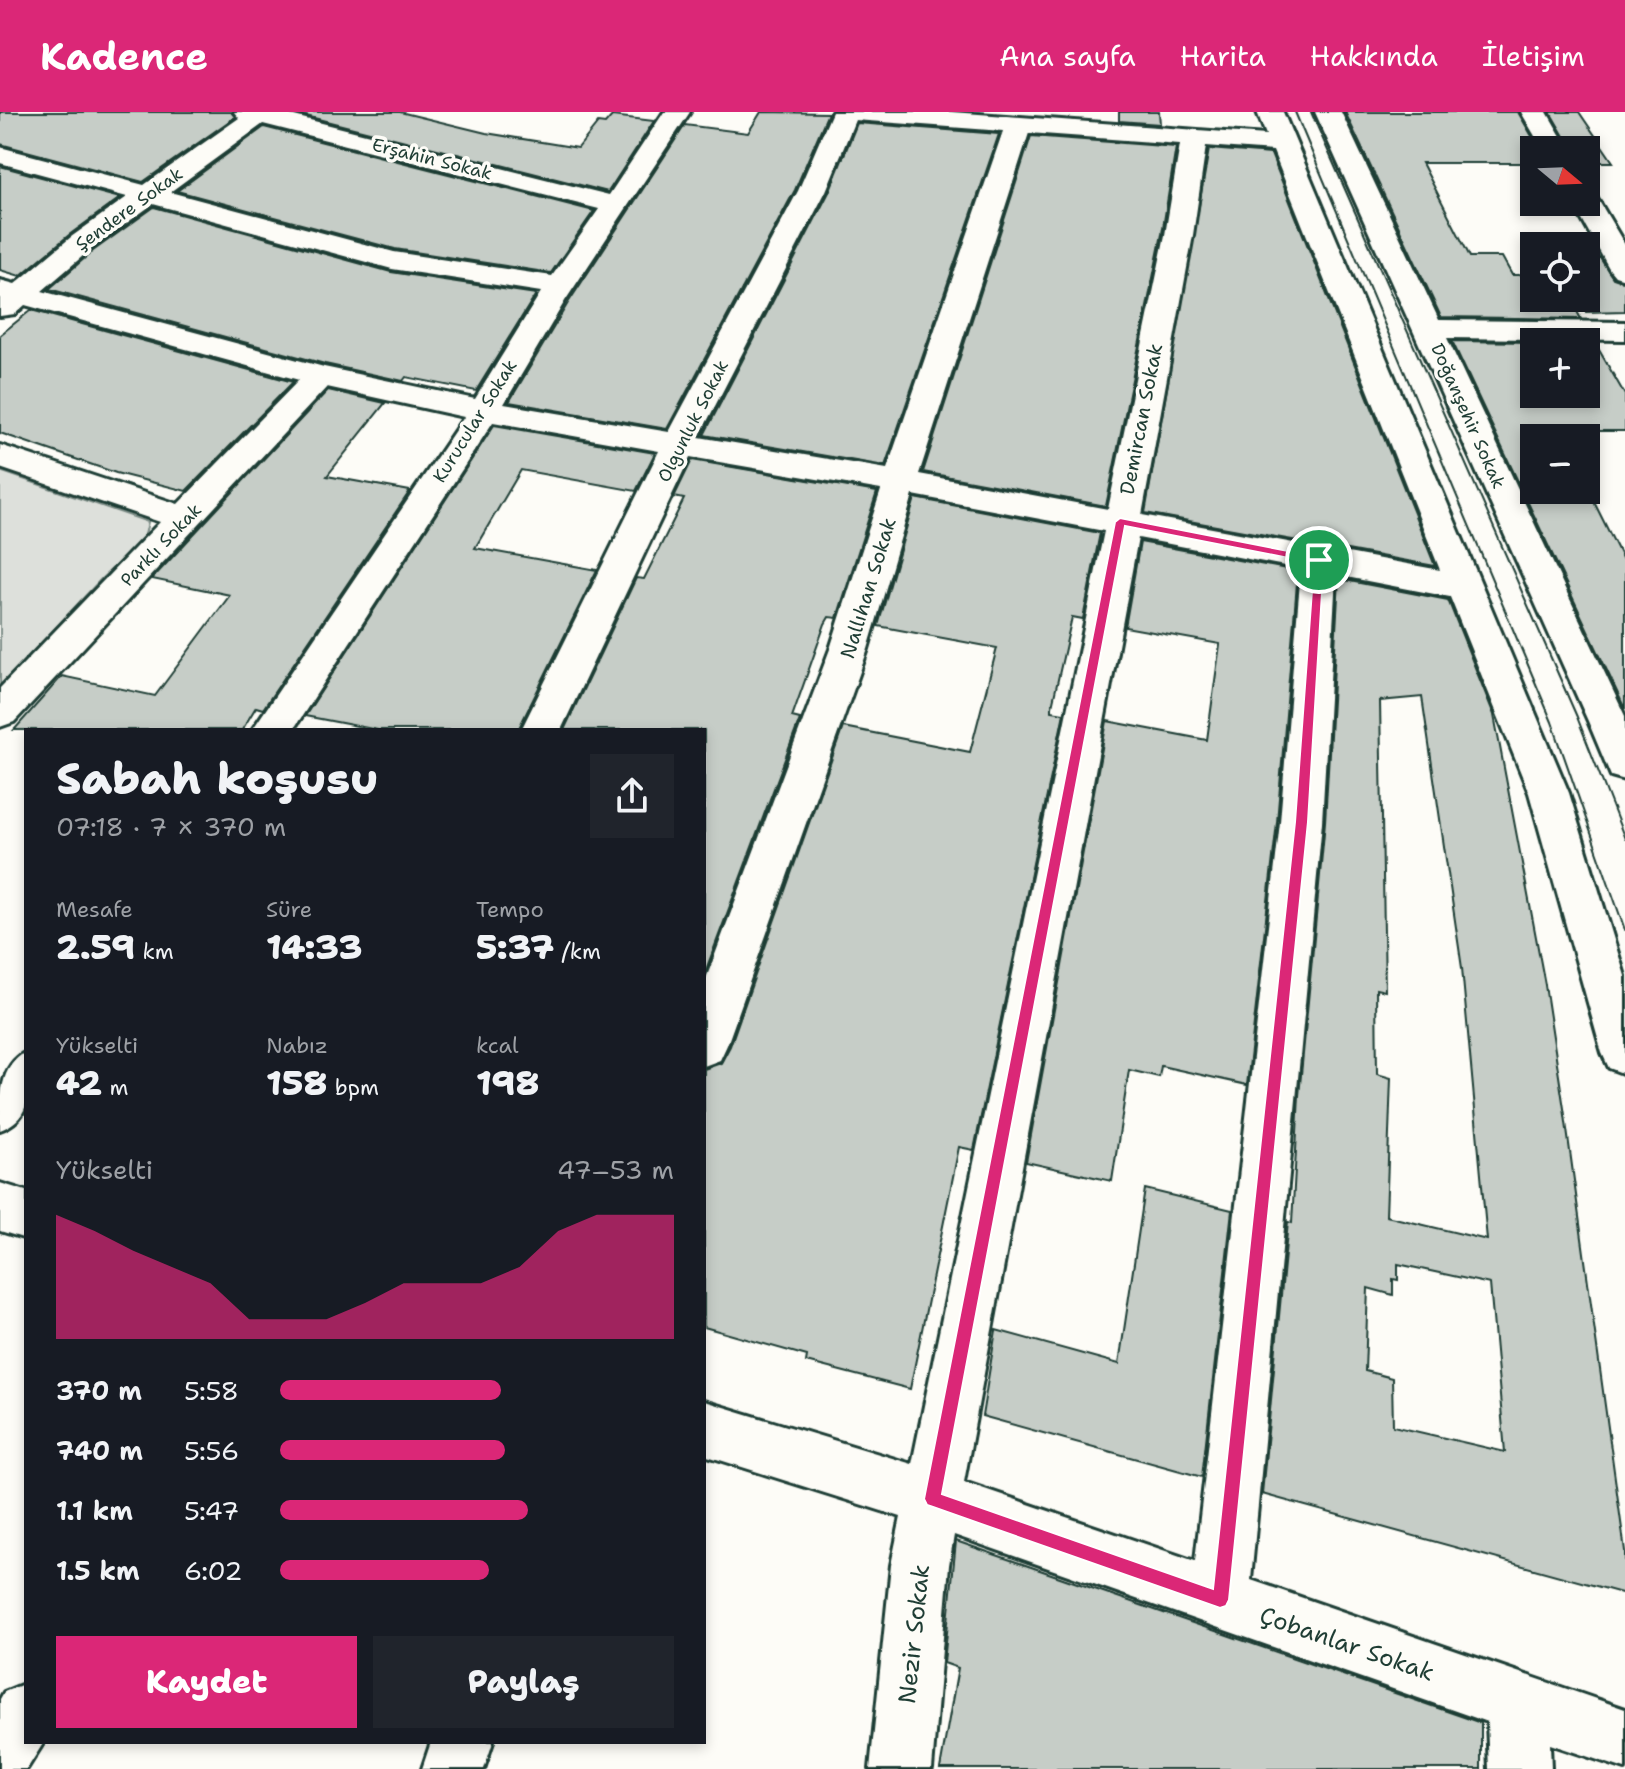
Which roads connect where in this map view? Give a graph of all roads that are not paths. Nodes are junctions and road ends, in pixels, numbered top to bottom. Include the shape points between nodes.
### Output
1 (677, 112) edge
2 (845, 112) edge
3 (1328, 112) edge
4 (1534, 112) edge
5 (256, 113) edge
6 (1018, 126) junction
7 (1276, 128) edge
8 (1548, 136) edge
9 (1194, 139) junction
10 (0, 155) edge
11 (148, 195) junction
12 (617, 205) junction
13 (1594, 216) edge
14 (1625, 270) edge
15 (560, 286) junction
16 (7, 298) edge
17 (1428, 329) junction
18 (1625, 331) edge
19 (320, 376) junction
20 (484, 411) junction
21 (679, 445) junction
22 (0, 456) edge
23 (900, 482) junction
24 (187, 519) junction
25 (1120, 522) junction
26 (1319, 560) junction
27 (1465, 587) junction
28 (0, 712) edge
29 (1617, 722) edge
30 (273, 728) edge
31 (542, 728) edge
32 (1625, 765) edge
33 (706, 1040) edge
34 (1625, 1053) edge
35 (24, 1076) edge
36 (0, 1108) edge
37 (0, 1207) edge
38 (24, 1214) edge
39 (706, 1429) edge
40 (933, 1499) junction
41 (1220, 1600) junction
42 (1517, 1703) junction
43 (24, 1717) edge
44 (1625, 1740) edge
45 (461, 1744) edge
46 (0, 1756) edge
47 (453, 1769) edge
48 (901, 1769) edge
49 (1520, 1769) edge

1 - 12 street, Kurucular Sokak
2 - 6 street
2 - 21 street, Olgunluk Sokak via 812,191
3 - 17 street, Doğanşehir Sokak
4 - 8 street
5 - 11 street, Şendere Sokak
5 - 12 street, Erşahin Sokak
6 - 9 street
6 - 23 street, Nallıhan Sokak
7 - 9 street
7 - 27 street
9 - 25 street, Demircan Sokak
10 - 11 street
11 - 15 street via 392,260
11 - 16 street, Şendere Sokak
12 - 15 street, Kurucular Sokak
13 - 14 street
15 - 20 street, Kurucular Sokak
16 - 19 street
17 - 18 street
17 - 29 street, Doğanşehir Sokak
19 - 20 street
19 - 24 street, Parklı Sokak
20 - 21 street
20 - 30 street, Kurucular Sokak
21 - 23 street
21 - 31 street, Olgunluk Sokak
22 - 24 street
23 - 25 street
23 - 33 street, Nallıhan Sokak via 849,649
24 - 28 street, Parklı Sokak
25 - 26 street
25 - 40 street, Demircan Sokak
26 - 27 street
26 - 41 street via 1301,822
27 - 34 street via 1549,793
29 - 32 street, Doğanşehir Sokak
35 - 36 street
37 - 38 street
39 - 40 street, Çobanlar Sokak
40 - 41 street, Çobanlar Sokak
40 - 48 street, Nezir Sokak via 920,1565
41 - 42 street, Çobanlar Sokak
42 - 44 street, Çobanlar Sokak
42 - 49 street
43 - 46 street
45 - 47 street

